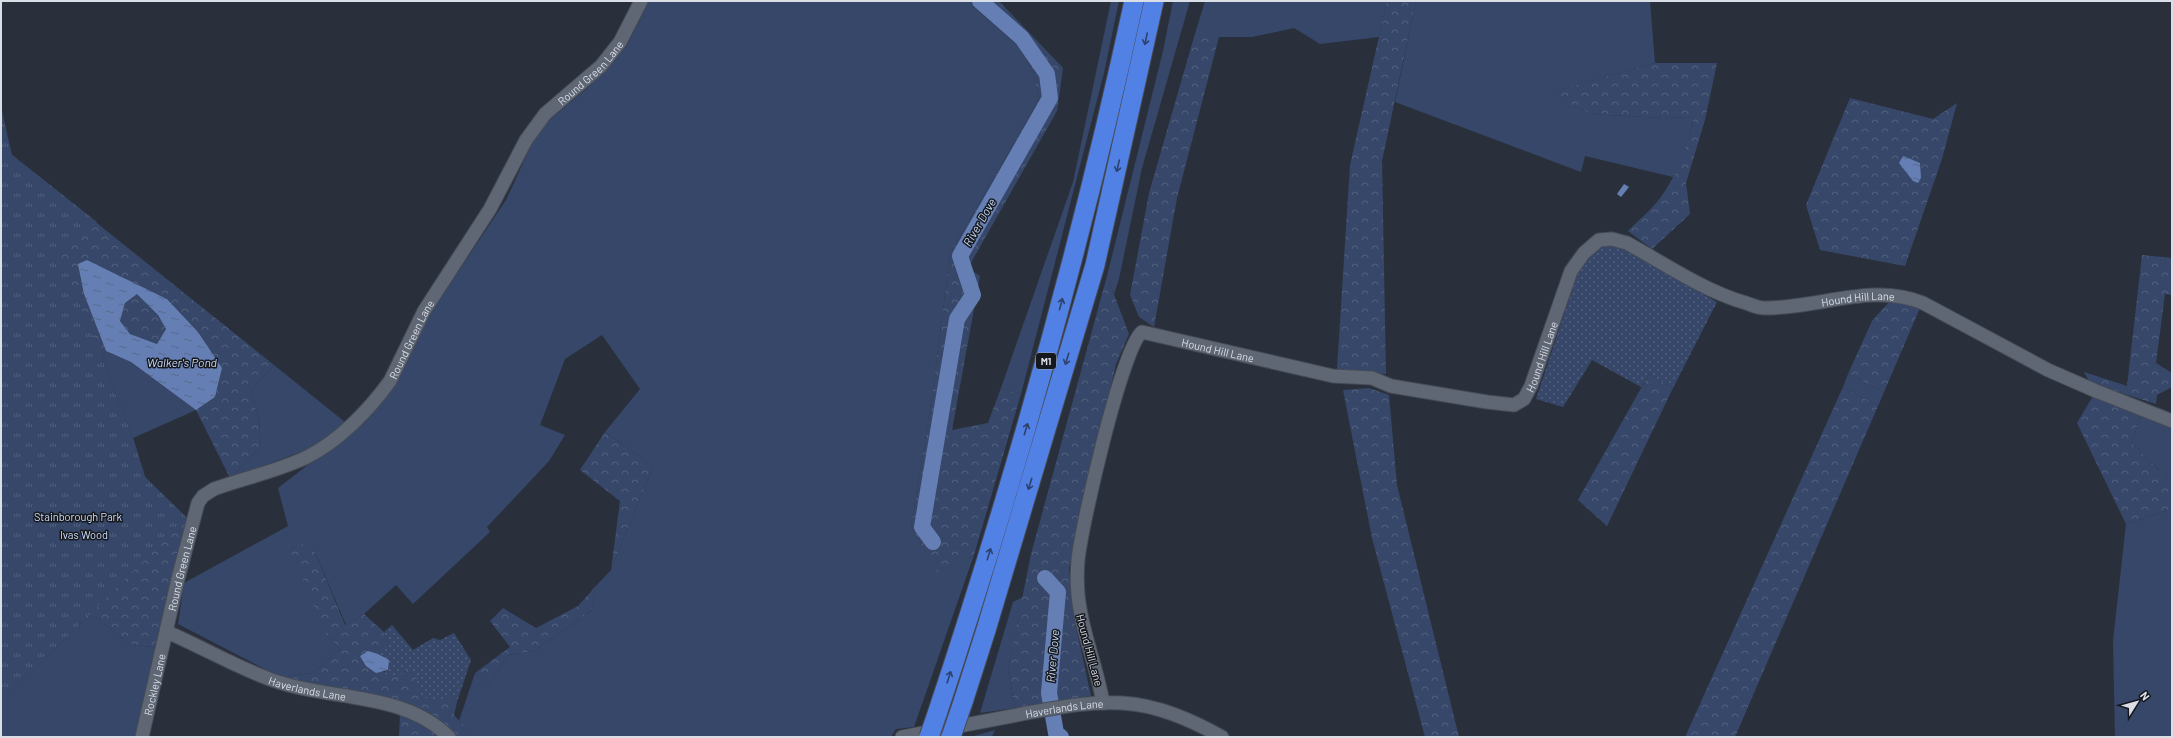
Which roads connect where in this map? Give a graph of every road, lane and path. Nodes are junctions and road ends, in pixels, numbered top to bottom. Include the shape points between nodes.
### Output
1 (641, 1) edge
2 (1134, 1) edge
3 (1154, 1) edge
4 (2172, 421) edge
5 (167, 632) junction
6 (1103, 703) junction
7 (142, 737) edge
8 (449, 737) edge
9 (902, 737) edge
10 (929, 737) edge
11 (951, 737) edge
12 (1222, 737) edge

1 - 5 street, Round Green Lane via 620,42 601,66 545,114 530,133 490,208 424,311 390,381 382,391 341,433 314,453 290,464 214,489 203,496 194,512
10 -> 2 highway, M1, bridge via 969,619 1035,402 1112,102
3 -> 11 highway, M1, bridge via 1095,265 989,622
4 - 6 street, Hound Hill Lane via 2048,370 1908,297 1867,296 1763,308 1728,298 1627,243 1612,239 1599,240 1584,253 1571,271 1531,386 1524,399 1514,405 1391,386 1372,378 1343,377 1142,332 1135,338 1125,363 1085,520 1078,560 1080,612
5 - 7 street, Rockley Lane
5 - 8 street, Haverlands Lane via 273,680 307,691 399,706 428,719
6 - 9 street, Haverlands Lane via 1062,707
6 - 12 street, Haverlands Lane via 1157,708 1190,720

